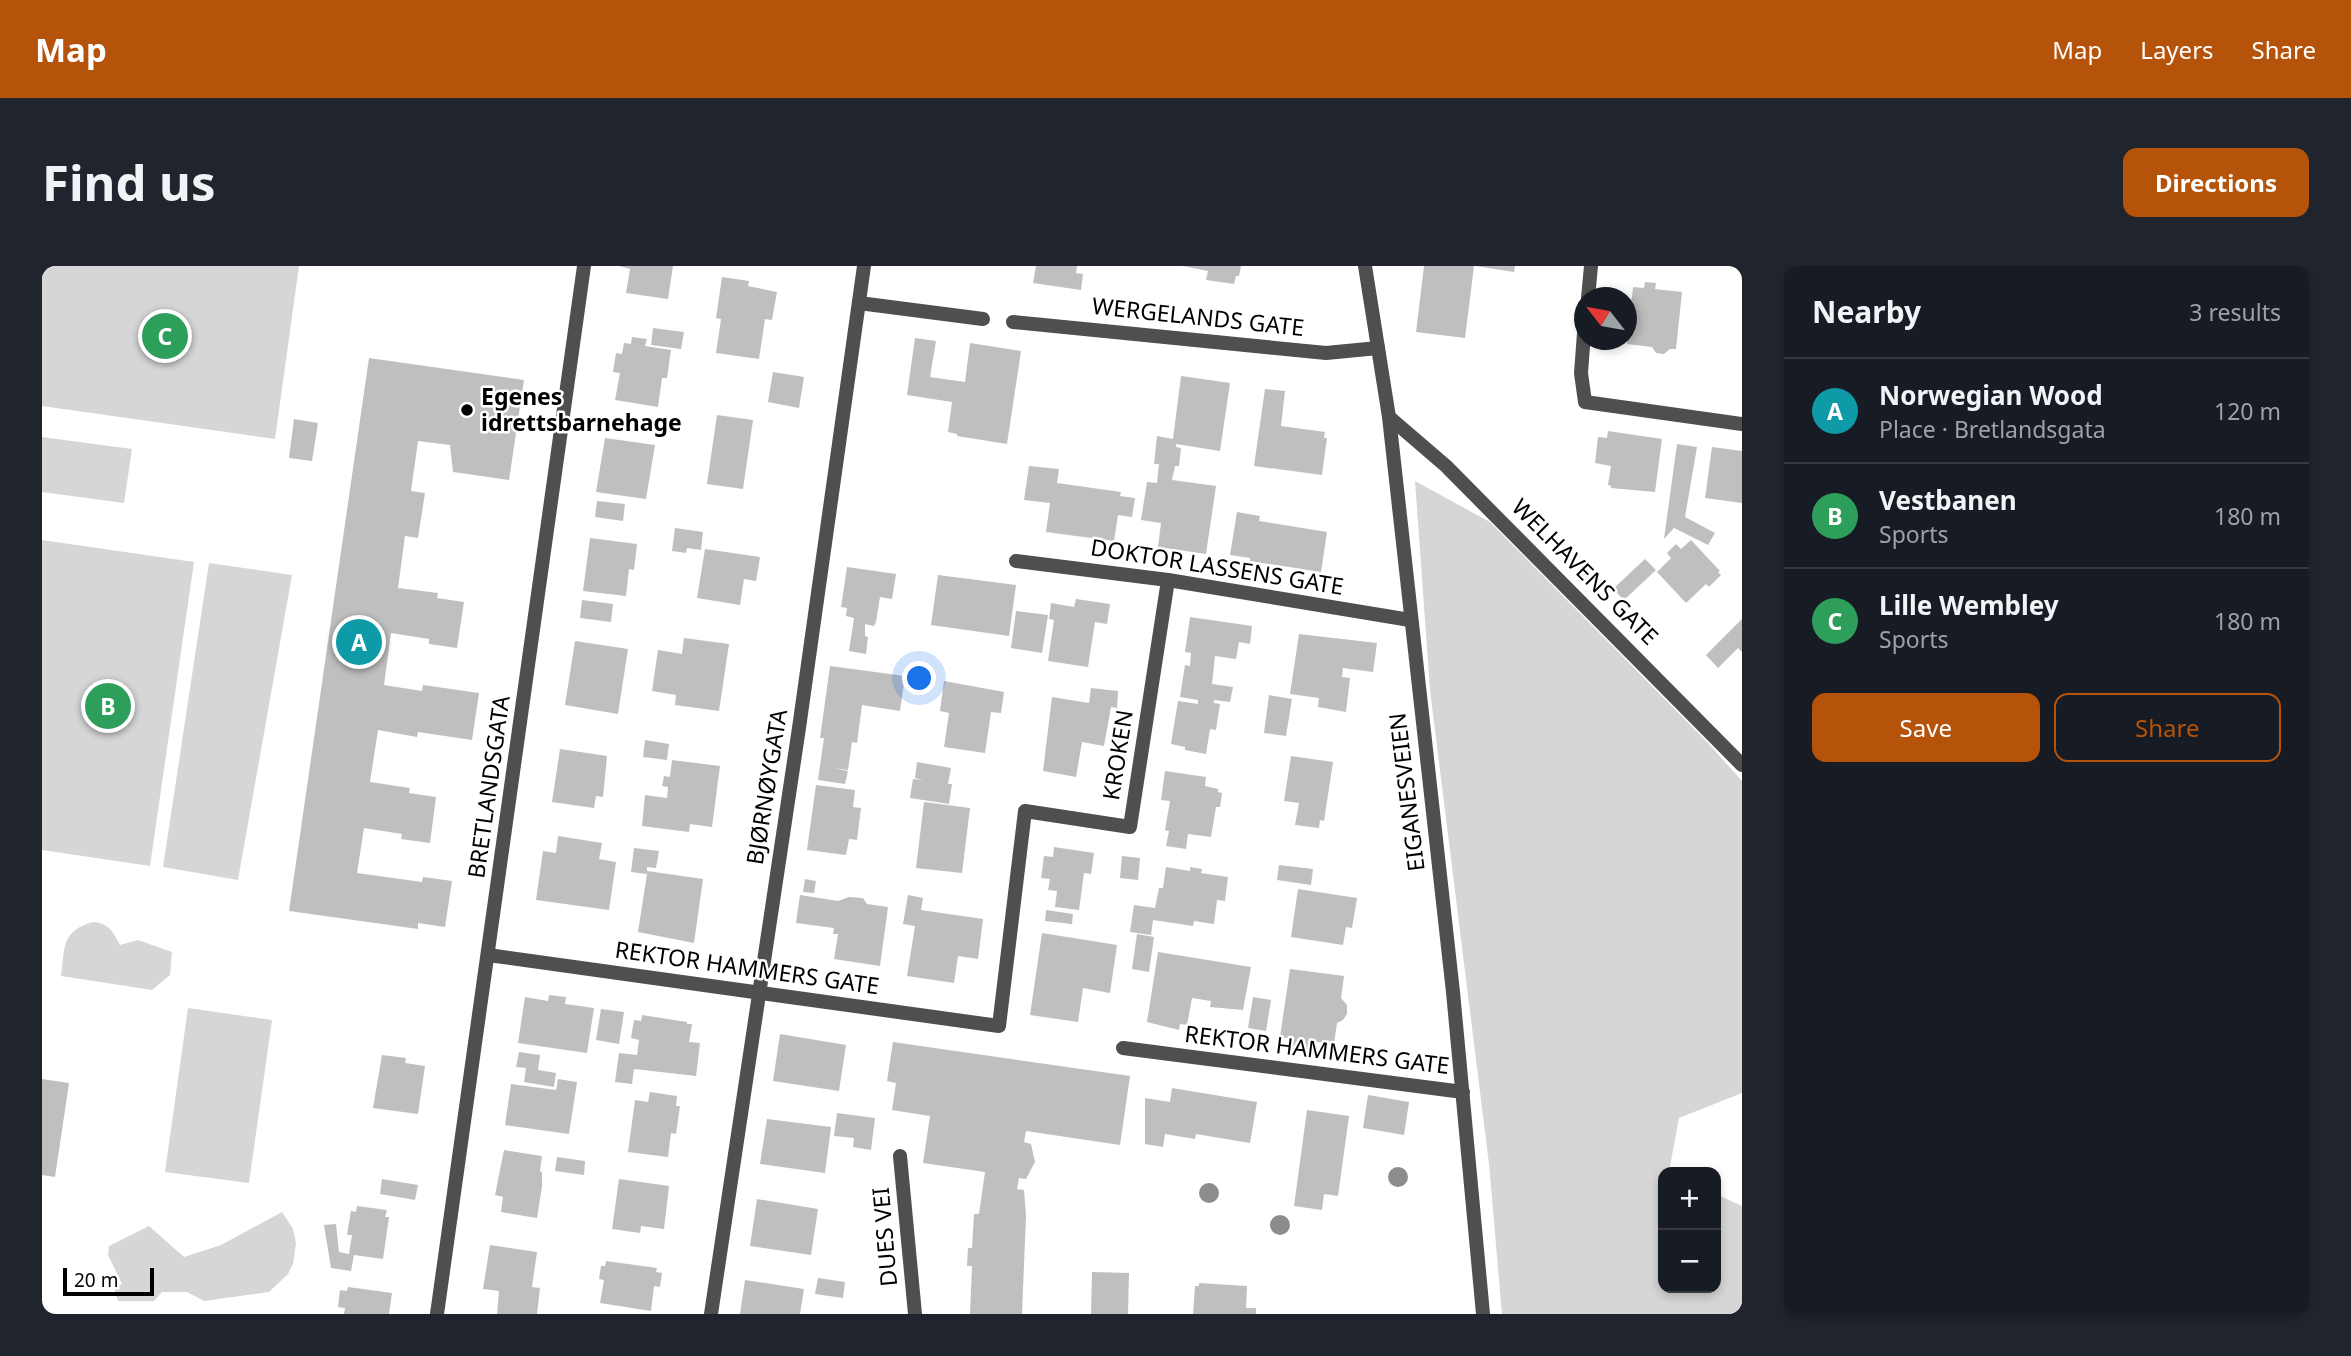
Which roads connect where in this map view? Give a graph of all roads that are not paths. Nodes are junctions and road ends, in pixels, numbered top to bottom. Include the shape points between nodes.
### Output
1 (584, 266) edge
2 (864, 266) edge
3 (1364, 266) edge
4 (1591, 266) edge
5 (1589, 287) edge
6 (859, 303) junction
7 (983, 318) dead end
8 (1013, 322) dead end
9 (1378, 348) junction
10 (1583, 350) edge
11 (1389, 417) junction
12 (1742, 424) edge
13 (1016, 561) dead end
14 (1168, 580) junction
15 (1410, 620) junction
16 (1742, 765) edge
17 (488, 955) junction
18 (758, 993) junction
19 (999, 1026) joint
20 (1123, 1048) dead end
21 (1463, 1092) junction
22 (900, 1157) dead end
23 (437, 1314) edge
24 (711, 1314) edge
25 (915, 1314) edge
26 (1483, 1314) edge

1 - 17 street, BRETLANDSGATA
2 - 6 street, BJØRNØYGATA
3 - 9 street, EIGANESVEIEN
4 - 5 street
6 - 7 street
6 - 18 street, BJØRNØYGATA
8 - 9 street, WERGELANDS GATE via 1326,353
9 - 11 street, EIGANESVEIEN
10 - 12 street via 1585,402
11 - 15 street, EIGANESVEIEN
11 - 16 street, WELHAVENS GATE via 1446,466
13 - 14 street, DOKTOR LASSENS GATE
14 - 15 street, DOKTOR LASSENS GATE
14 - 19 street, KROKEN via 1129,827 1025,811
15 - 21 street, EIGANESVEIEN
17 - 18 street, REKTOR HAMMERS GATE
17 - 23 street, BRETLANDSGATA
18 - 19 street, REKTOR HAMMERS GATE
18 - 24 street, BJØRNØYGATA
20 - 21 street, REKTOR HAMMERS GATE
21 - 26 street, EIGANESVEIEN
22 - 25 street, DUES VEI

